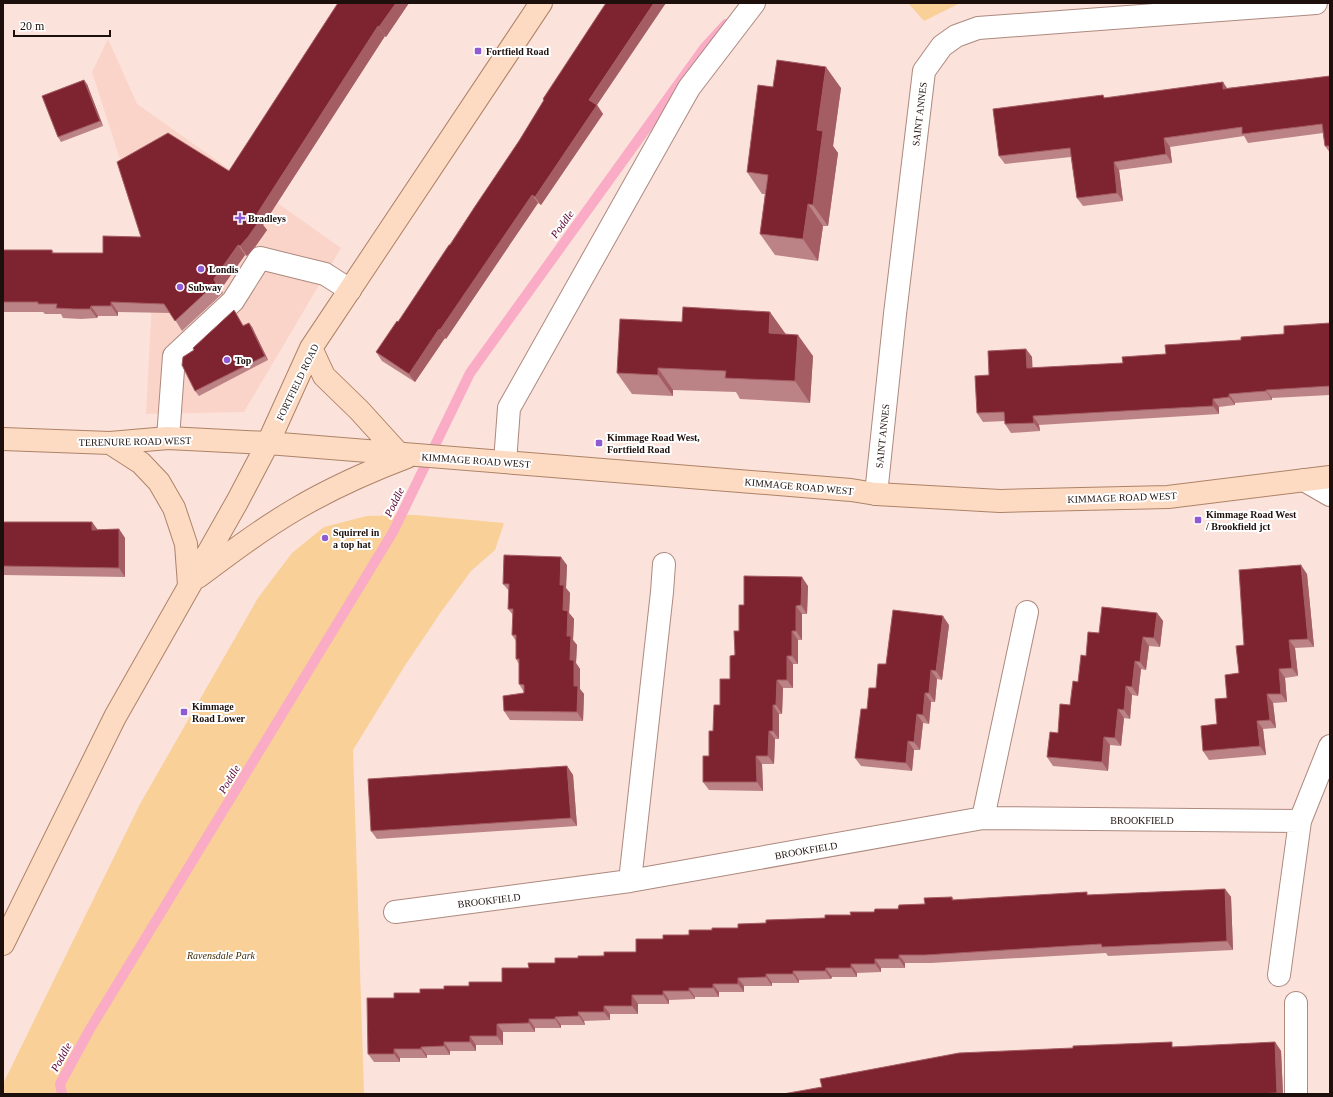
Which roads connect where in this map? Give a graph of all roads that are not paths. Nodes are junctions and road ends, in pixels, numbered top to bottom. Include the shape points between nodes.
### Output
1 (541, 3) edge
2 (754, 3) edge
3 (1316, 3) edge
4 (350, 290) junction
5 (311, 348) junction
6 (168, 438) junction
7 (3, 440) edge
8 (110, 443) junction
9 (268, 443) junction
10 (405, 455) junction
11 (505, 462) junction
12 (1330, 477) edge
13 (1304, 480) junction
14 (876, 494) junction
15 (1330, 495) edge
16 (664, 564) dead end
17 (190, 584) junction
18 (1027, 612) dead end
19 (1330, 746) edge
20 (983, 818) junction
21 (1300, 821) junction
22 (630, 881) junction
23 (395, 912) dead end
24 (3, 944) edge
25 (1278, 975) dead end
26 (1296, 1003) dead end
27 (1296, 1094) edge

1 - 4 main road, FORTFIELD ROAD
2 - 11 street via 689,88 509,408
3 - 14 street, SAINT ANNES via 978,28 956,36 942,46 924,71
4 - 5 main road, FORTFIELD ROAD
4 - 6 street via 325,274 260,258 233,301 174,356
5 - 9 main road, FORTFIELD ROAD
5 - 10 main road via 324,376
6 - 8 main road, TERENURE ROAD WEST
6 - 9 main road, TERENURE ROAD WEST
7 - 8 main road, TERENURE ROAD WEST
8 - 17 main road via 141,463 158,482 174,508 186,544
9 - 10 main road, KIMMAGE ROAD WEST
9 - 17 main road
10 - 11 main road, KIMMAGE ROAD WEST
10 - 17 main road via 298,508 236,548
11 - 14 main road, KIMMAGE ROAD WEST
12 - 13 main road, KIMMAGE ROAD WEST
13 - 14 main road, KIMMAGE ROAD WEST via 1168,497 1000,501
13 - 15 street
16 - 22 street
17 - 24 main road via 115,717
18 - 20 street
19 - 21 street
20 - 21 street, BROOKFIELD
20 - 22 street, BROOKFIELD
21 - 25 street
22 - 23 street, BROOKFIELD
26 - 27 street

